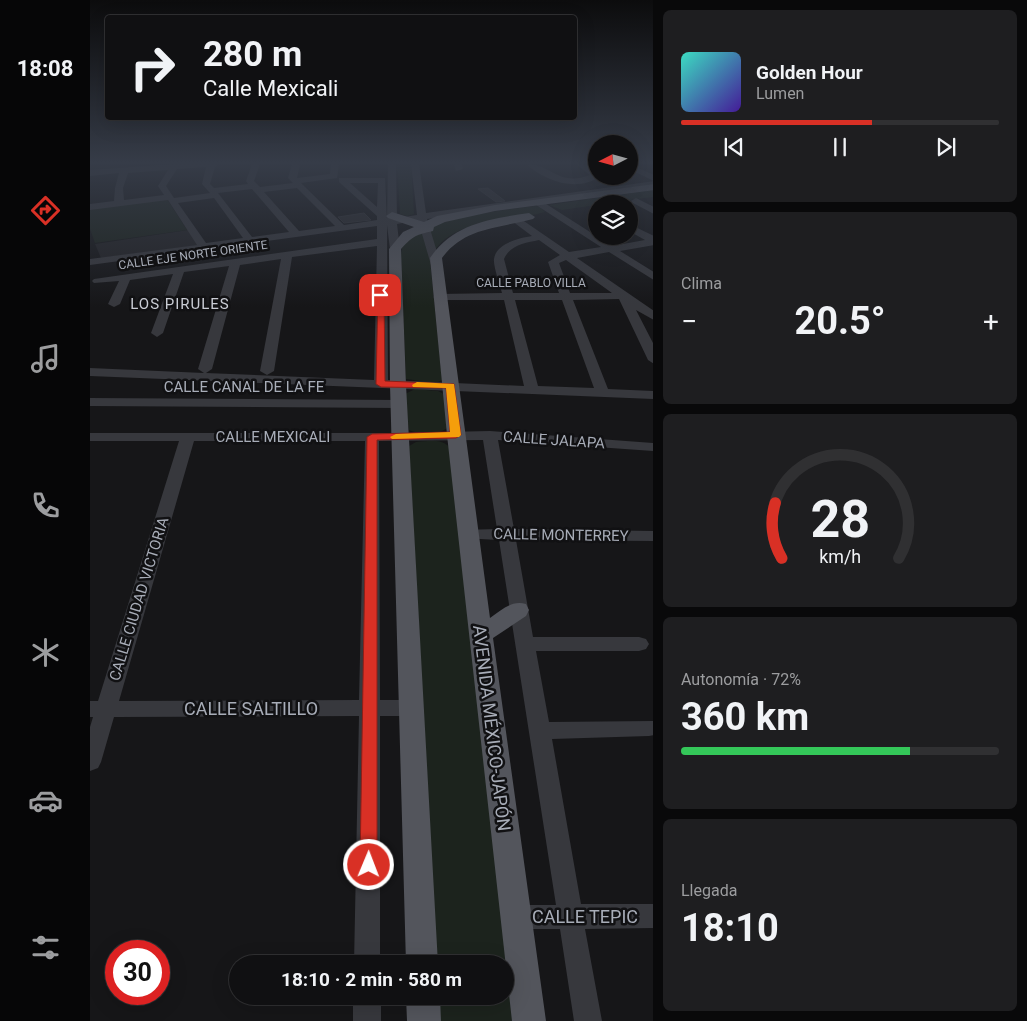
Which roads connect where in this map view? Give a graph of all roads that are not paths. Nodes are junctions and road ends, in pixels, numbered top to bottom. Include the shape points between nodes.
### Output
1 (179, 212) edge
2 (228, 212) edge
3 (277, 212) edge
4 (326, 212) edge
5 (381, 212) edge
6 (388, 212) edge
7 (390, 212) edge
8 (420, 212) edge
9 (453, 212) joint
10 (456, 212) edge
11 (471, 212) edge
12 (564, 212) edge
13 (555, 213) junction
14 (390, 219) junction
15 (515, 219) junction
16 (422, 222) junction
17 (341, 227) junction
18 (638, 233) edge
19 (296, 234) junction
20 (540, 237) junction
21 (249, 240) junction
22 (380, 242) junction
23 (653, 242) edge
24 (202, 246) junction
25 (395, 249) junction
26 (610, 249) junction
27 (288, 254) junction
28 (566, 256) junction
29 (90, 262) edge
30 (235, 262) junction
31 (436, 265) junction
32 (180, 270) junction
33 (126, 277) junction
34 (653, 277) edge
35 (98, 281) dead end
36 (440, 297) junction
37 (566, 297) junction
38 (623, 297) junction
39 (509, 298) junction
40 (114, 304) dead end
41 (650, 313) edge
42 (157, 333) dead end
43 (651, 362) edge
44 (205, 369) dead end
45 (90, 372) edge
46 (267, 372) dead end
47 (381, 384) junction
48 (398, 385) junction
49 (451, 386) junction
50 (532, 389) junction
51 (602, 392) junction
52 (653, 395) edge
53 (90, 402) edge
54 (398, 404) junction
55 (456, 435) junction
56 (490, 435) junction
57 (90, 437) edge
58 (188, 437) junction
59 (372, 437) junction
60 (400, 437) junction
61 (653, 447) edge
62 (468, 534) junction
63 (506, 534) junction
64 (653, 536) edge
65 (518, 610) junction
66 (481, 635) junction
67 (524, 644) junction
68 (640, 644) dead end
69 (370, 707) junction
70 (412, 708) junction
71 (98, 709) edge
72 (649, 728) dead end
73 (538, 731) junction
74 (90, 762) edge
75 (570, 916) junction
76 (653, 916) edge
77 (516, 917) junction
78 (368, 955) edge
79 (422, 955) edge
80 (367, 1005) edge
81 (424, 1005) edge
82 (367, 1021) edge
83 (424, 1021) edge
84 (529, 1021) edge
85 (588, 1021) edge

1 - 24 street
2 - 21 street
3 - 19 street
4 - 17 street
5 - 14 street
6 - 14 street
7 - 14 street
8 - 16 street
9 - 10 street
9 - 16 street
11 - 16 main road
12 - 13 main road
13 - 15 main road
13 - 26 street
14 - 16 main road
14 - 17 street
14 - 22 street
14 - 25 street
15 - 16 main road via 446,229
15 - 20 street
15 - 31 main road via 488,224 457,236 440,249
16 - 25 main road
16 - 31 street
17 - 19 street
18 - 23 street
19 - 21 street
20 - 28 street
20 - 39 street via 522,241 501,252 499,259
21 - 24 street
22 - 27 street, CALLE EJE NORTE ORIENTE
22 - 47 street
23 - 26 street
24 - 29 street
25 - 48 main road
26 - 28 street
26 - 34 street
27 - 30 street, CALLE EJE NORTE ORIENTE
27 - 46 street
28 - 37 street via 553,262
28 - 38 street
30 - 32 street, CALLE EJE NORTE ORIENTE
30 - 44 street
31 - 36 main road, AVENIDA MÉXICO-JAPÓN
32 - 33 street, CALLE EJE NORTE ORIENTE
32 - 42 street
33 - 35 street, CALLE EJE NORTE ORIENTE
33 - 40 street
36 - 39 street, CALLE PABLO VILLA
36 - 49 main road, AVENIDA MÉXICO-JAPÓN
37 - 38 street, CALLE PABLO VILLA
37 - 39 street, CALLE PABLO VILLA
37 - 51 street
38 - 41 street
38 - 43 street
39 - 50 street
45 - 47 street
47 - 48 street
48 - 49 street
48 - 54 main road
49 - 50 street
49 - 55 main road, AVENIDA MÉXICO-JAPÓN
50 - 51 street
51 - 52 street
53 - 54 street, CALLE CANAL DE LA FE
54 - 60 main road
55 - 56 street, CALLE JALAPA
55 - 60 street, CALLE MEXICALI
55 - 62 main road, AVENIDA MÉXICO-JAPÓN
56 - 61 street, CALLE JALAPA
56 - 63 street
57 - 58 street, CALLE MEXICALI
58 - 59 street, CALLE MEXICALI
58 - 71 street, CALLE CIUDAD VICTORIA
59 - 60 street, CALLE MEXICALI
59 - 69 street
60 - 70 main road
62 - 63 street, CALLE MONTERREY
62 - 66 main road, AVENIDA MÉXICO-JAPÓN
63 - 64 street, CALLE MONTERREY
63 - 65 street
65 - 66 main road
65 - 67 street
66 - 77 main road, AVENIDA MÉXICO-JAPÓN
67 - 68 street
67 - 73 street
69 - 70 street, CALLE SALTILLO
69 - 71 street, CALLE SALTILLO
69 - 78 street
70 - 79 main road
71 - 74 street, CALLE CIUDAD VICTORIA
72 - 73 street
73 - 75 street
75 - 76 street, CALLE TEPIC
75 - 77 street, CALLE TEPIC
75 - 85 street
77 - 84 main road, AVENIDA MÉXICO-JAPÓN
80 - 82 street
81 - 83 main road

